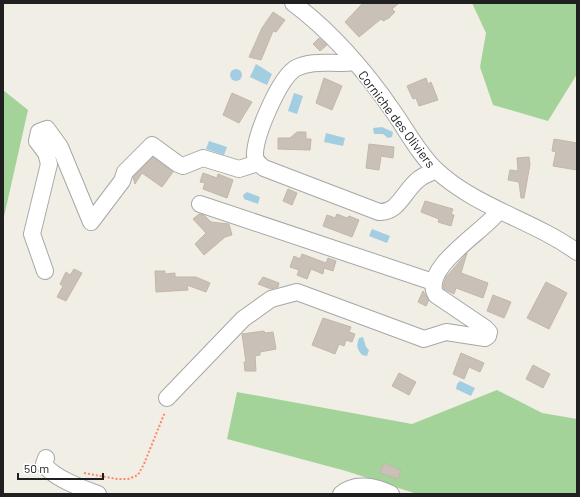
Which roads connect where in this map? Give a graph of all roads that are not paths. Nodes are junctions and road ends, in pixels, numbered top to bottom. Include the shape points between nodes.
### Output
1 (293, 3) edge
2 (354, 62) junction
3 (258, 164) junction
4 (436, 170) junction
5 (200, 204) dead end
6 (499, 212) junction
7 (577, 252) edge
8 (45, 271) dead end
9 (433, 282) junction
10 (167, 398) road end
11 (46, 458) dead end
12 (98, 494) edge
13 (340, 494) edge
14 (391, 494) edge

1 - 2 street, Corniche des Oliviers via 324,30
2 - 3 street via 306,64 294,70 275,97 259,137 255,154
2 - 4 street, Corniche des Oliviers via 393,110 416,146
3 - 4 street via 379,212 394,209 419,179
3 - 8 street via 239,169 203,158 183,166 152,145 125,172 122,181 91,222 60,147 47,129 39,132 37,141 46,153 49,164 32,234
4 - 6 street, Corniche des Oliviers
5 - 9 street
6 - 7 street, Corniche des Oliviers via 558,240
6 - 9 street via 447,259
9 - 10 street via 432,289 436,295 485,328 489,332 488,336 485,338 446,332 424,339 297,292 272,299 243,319
11 - 12 street via 44,464 48,470 82,489
13 - 14 street via 346,489 369,486

